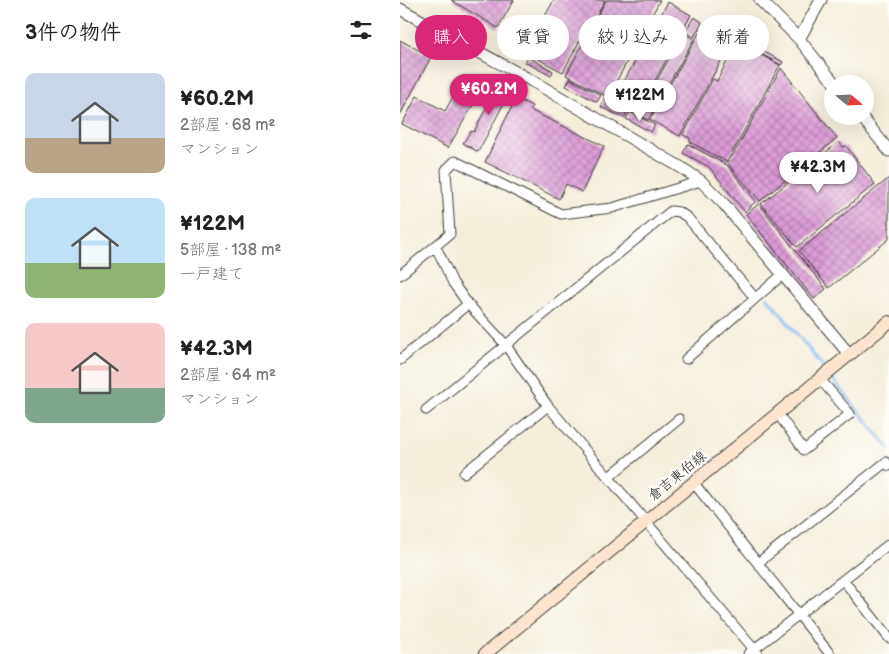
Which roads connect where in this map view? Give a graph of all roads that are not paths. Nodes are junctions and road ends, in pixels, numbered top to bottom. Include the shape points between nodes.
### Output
1 (760, 0) edge
2 (821, 0) edge
3 (400, 9) edge
4 (799, 39) junction
5 (828, 75) edge
6 (868, 125) edge
7 (889, 150) edge
8 (701, 182) junction
9 (436, 248) junction
10 (400, 275) edge
11 (782, 275) junction
12 (755, 298) junction
13 (468, 304) junction
14 (889, 322) edge
15 (505, 344) junction
16 (849, 354) junction
17 (686, 359) dead end
18 (400, 360) edge
19 (820, 379) junction
20 (548, 406) junction
21 (426, 410) dead end
22 (778, 414) junction
23 (680, 419) dead end
24 (889, 466) edge
25 (464, 473) dead end
26 (610, 477) junction
27 (693, 482) junction
28 (645, 521) junction
29 (888, 548) edge
30 (759, 562) junction
31 (844, 581) junction
32 (798, 613) junction
33 (889, 638) edge
34 (754, 652) edge
35 (485, 654) edge
36 (830, 654) edge

1 - 4 street
2 - 4 street
3 - 8 street via 534,82
4 - 5 street
6 - 7 street
8 - 9 street via 612,208 561,214 456,161 446,170 450,234
8 - 11 street via 724,204
9 - 10 street
9 - 13 street via 453,283
11 - 12 street
11 - 16 street
12 - 15 street via 687,217 671,211
12 - 17 street
13 - 15 street
13 - 18 street
14 - 16 main road, 倉吉東伯線
15 - 20 street
15 - 21 street
16 - 19 main road, 倉吉東伯線
19 - 22 main road, 倉吉東伯線
19 - 22 street via 850,414 804,450
20 - 25 street
20 - 26 street
22 - 27 main road, 倉吉東伯線
23 - 26 street
24 - 30 street via 886,462
26 - 28 street
27 - 28 main road, 倉吉東伯線
27 - 30 street
28 - 34 street
28 - 35 main road, 倉吉東伯線
29 - 31 street
30 - 32 street
31 - 32 street
31 - 33 street
32 - 34 street
32 - 36 street

